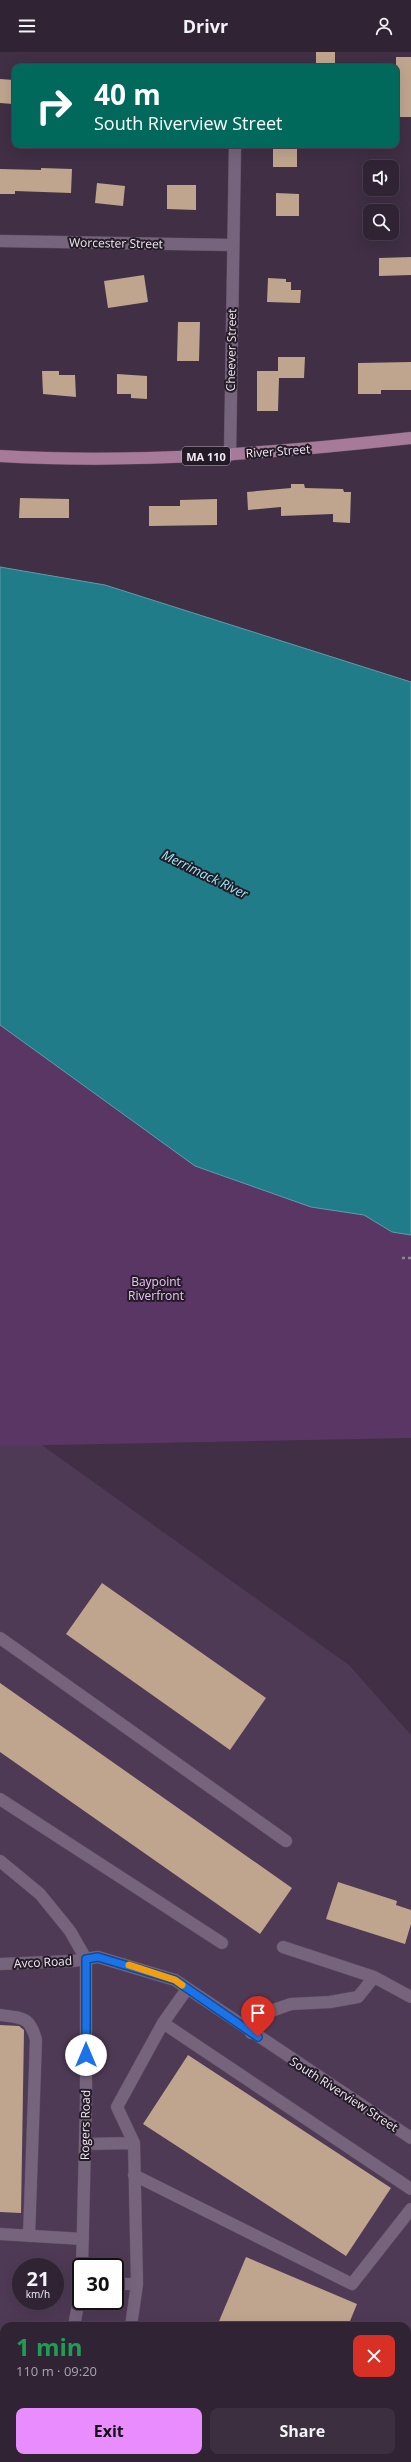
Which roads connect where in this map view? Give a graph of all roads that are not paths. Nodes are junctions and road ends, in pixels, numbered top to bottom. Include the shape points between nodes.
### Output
1 (235, 148) edge
2 (0, 240) edge
3 (232, 245) junction
4 (411, 438) edge
5 (230, 455) junction
6 (0, 456) edge
7 (0, 1638) edge
8 (0, 1799) edge
9 (286, 1841) dead end
10 (0, 1861) edge
11 (222, 1943) dead end
12 (284, 1947) dead end
13 (86, 1959) junction
14 (0, 1964) edge
15 (374, 1978) junction
16 (187, 1989) junction
17 (411, 1997) edge
18 (0, 2015) edge
19 (163, 2023) junction
20 (251, 2033) junction
21 (411, 2138) edge
22 (134, 2143) junction
23 (85, 2144) junction
24 (134, 2175) junction
25 (411, 2189) edge
26 (411, 2209) edge
27 (0, 2234) edge
28 (29, 2236) junction
29 (83, 2239) junction
30 (82, 2258) edge
31 (124, 2284) edge
32 (137, 2284) junction
33 (77, 2310) edge
34 (75, 2322) edge
35 (132, 2322) edge

1 - 3 street, Cheever Street
2 - 3 street, Worcester Street
3 - 5 street, Cheever Street
4 - 5 main road, River Street / MA 110
5 - 6 main road, River Street / MA 110 via 130,458
7 - 9 street
8 - 11 street
10 - 13 street via 40,1894 70,1931
12 - 15 street
13 - 14 street, Avco Road
13 - 16 street, South Riverview Street via 98,1957 132,1966 175,1980
13 - 23 street, Rogers Road
15 - 17 street
15 - 20 street via 358,1997 330,2002 291,2004 268,2012
16 - 19 street
16 - 20 street, South Riverview Street
18 - 28 street via 25,2019 32,2027 36,2040
19 - 22 street via 117,2107
19 - 25 street
20 - 21 street, South Riverview Street
22 - 23 street
22 - 24 street
23 - 29 street, Rogers Road
24 - 26 street via 352,2284
24 - 32 street
27 - 28 street
28 - 29 street
29 - 30 street, Rogers Road
31 - 32 street
32 - 35 street
33 - 34 street

